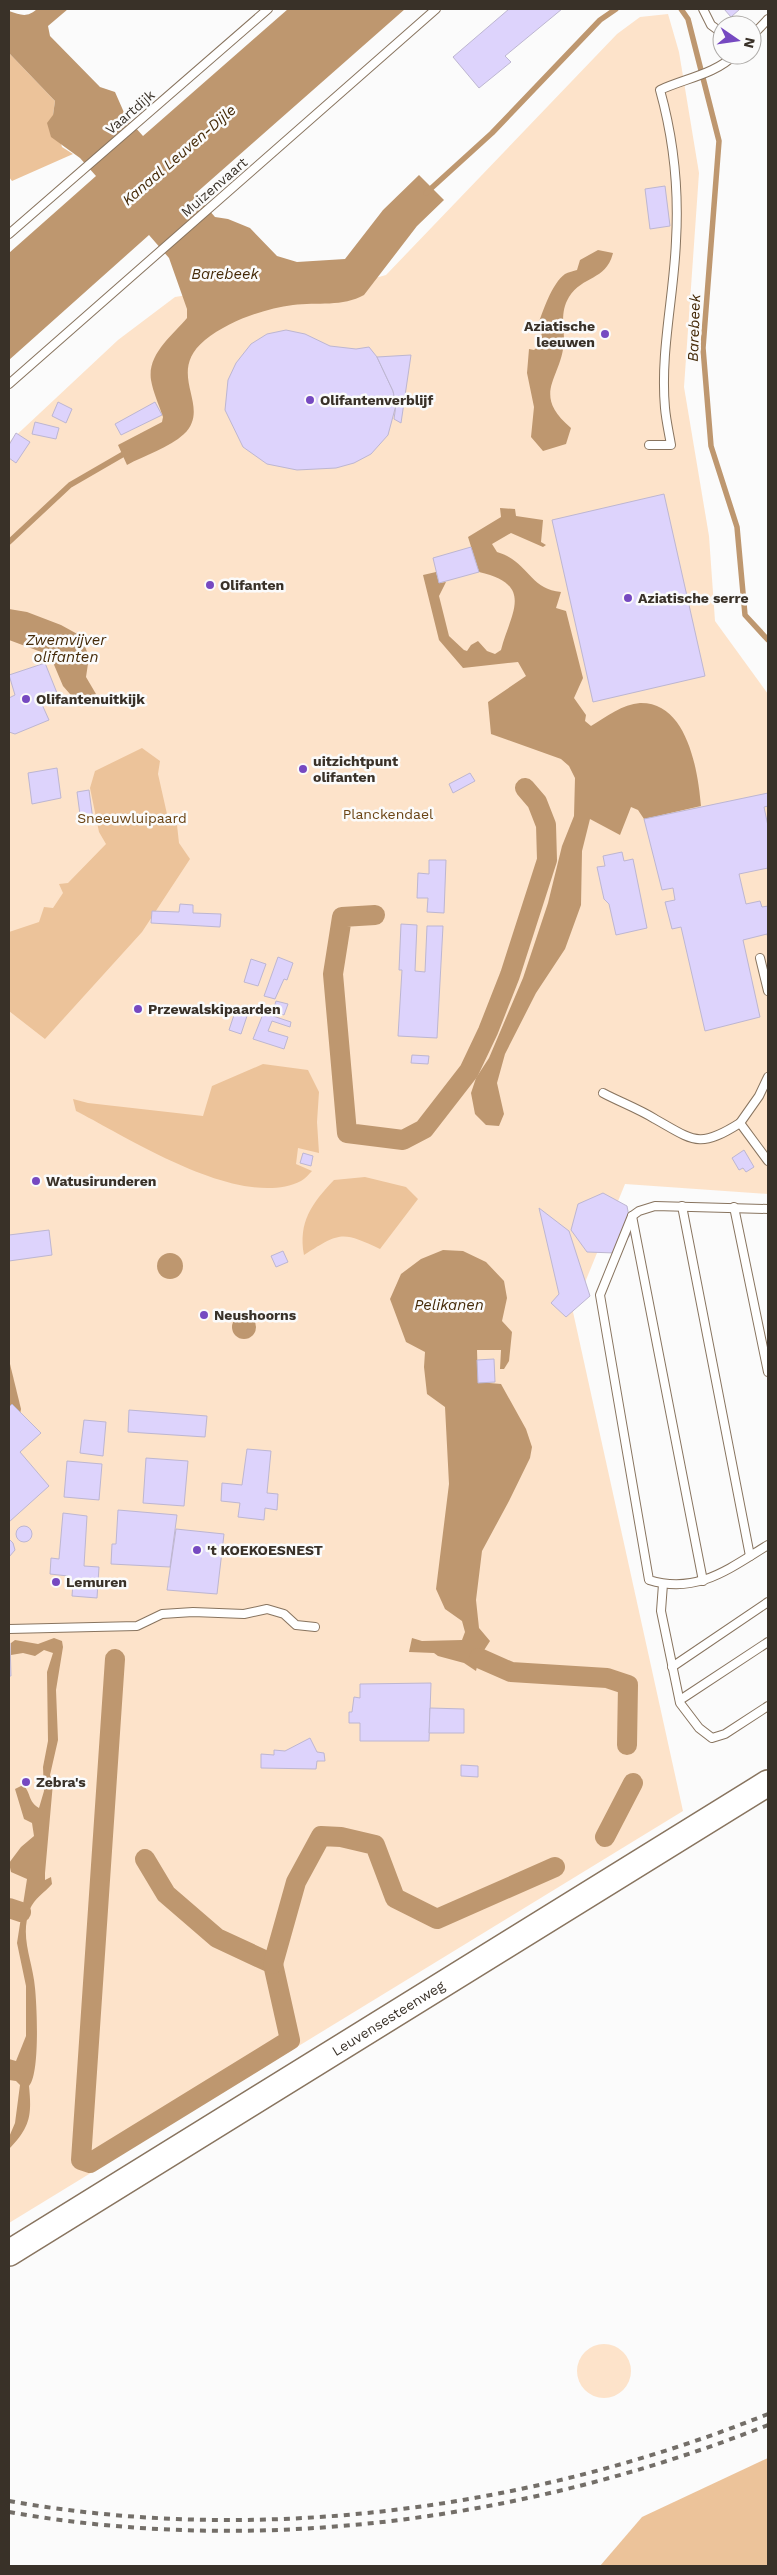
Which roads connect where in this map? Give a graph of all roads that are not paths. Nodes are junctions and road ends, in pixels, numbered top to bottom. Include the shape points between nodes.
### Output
1 (268, 9) edge
2 (436, 9) edge
3 (703, 9) edge
4 (712, 26) edge
5 (722, 65) edge
6 (9, 234) edge
7 (9, 384) edge
8 (649, 445) dead end
9 (760, 958) dead end
10 (768, 991) edge
11 (768, 1077) edge
12 (603, 1094) dead end
13 (740, 1123) junction
14 (768, 1161) edge
15 (682, 1206) junction
16 (734, 1207) junction
17 (768, 1209) edge
18 (632, 1216) junction
19 (768, 1372) edge
20 (768, 1545) edge
21 (750, 1556) junction
22 (703, 1581) junction
23 (663, 1584) junction
24 (768, 1602) edge
25 (316, 1627) dead end
26 (9, 1629) edge
27 (768, 1642) edge
28 (672, 1667) junction
29 (680, 1700) junction
30 (768, 1706) edge
31 (768, 1783) edge
32 (9, 2253) edge

1 - 6 lane, Vaartdijk
2 - 7 lane, Muizenvaart
3 - 4 lane
5 - 8 lane via 660,90 671,128 676,166 676,240 665,366 665,408 672,445
9 - 10 lane
11 - 13 lane
12 - 13 lane via 690,1139 715,1137
13 - 14 lane
15 - 16 lane
15 - 18 lane via 655,1206
15 - 21 lane
16 - 17 lane
16 - 19 lane
18 - 22 lane
18 - 23 lane via 600,1295 649,1580
20 - 21 lane
21 - 22 lane via 715,1578
22 - 23 lane
23 - 28 lane via 661,1610
24 - 28 lane
25 - 26 lane via 296,1625 284,1614 267,1609 244,1614 162,1614 137,1626
27 - 29 lane
28 - 29 lane
29 - 30 lane via 699,1728 712,1738 725,1734
31 - 32 main road, Leuvensesteenweg

